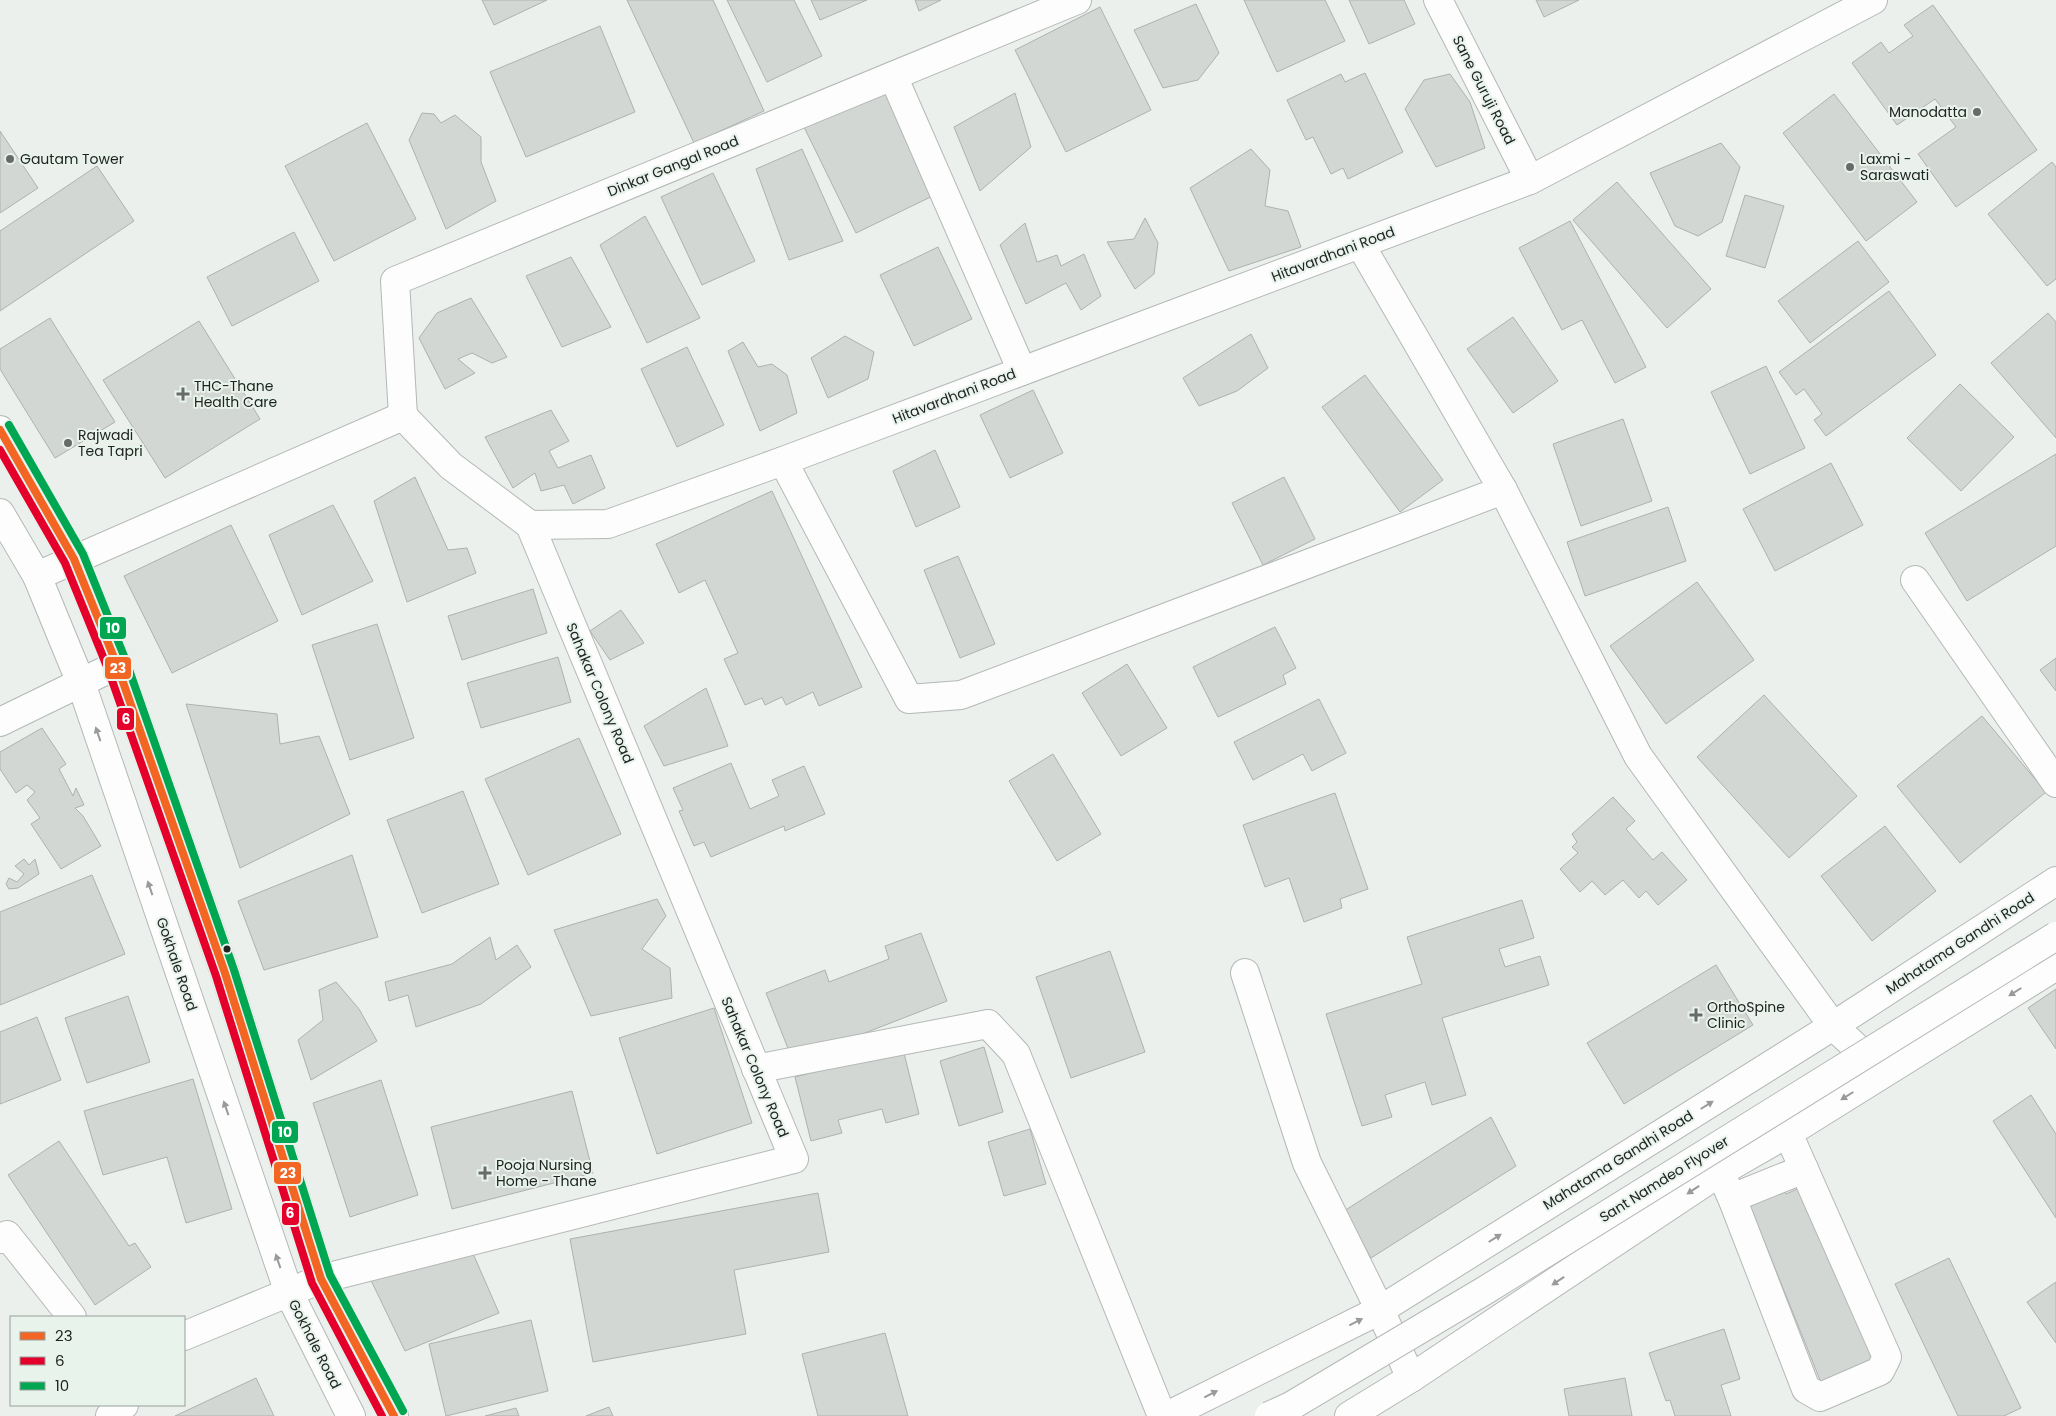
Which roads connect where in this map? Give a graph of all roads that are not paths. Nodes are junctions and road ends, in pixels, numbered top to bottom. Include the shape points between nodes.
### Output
1 (1077, 0) edge
2 (1438, 0) edge
3 (1873, 0) edge
4 (893, 76) junction
5 (1530, 180) junction
6 (1360, 244) junction
7 (1022, 371) junction
8 (402, 416) junction
9 (0, 430) edge
10 (783, 461) junction
11 (1503, 490) junction
12 (0, 513) edge
13 (530, 525) junction
14 (74, 560) junction
15 (37, 576) junction
16 (1915, 580) dead end
17 (117, 665) junction
18 (81, 683) junction
19 (0, 722) edge
20 (2056, 783) edge
21 (2056, 881) edge
22 (2056, 936) edge
23 (2056, 966) edge
24 (1246, 973) dead end
25 (1833, 1026) junction
26 (756, 1069) junction
27 (1884, 1073) junction
28 (1788, 1133) junction
29 (1804, 1169) junction
30 (1720, 1172) junction
31 (1732, 1198) junction
32 (0, 1239) edge
33 (321, 1280) junction
34 (289, 1293) junction
35 (1380, 1310) junction
36 (71, 1316) edge
37 (185, 1336) edge
38 (1411, 1378) junction
39 (123, 1406) edge
40 (1361, 1413) edge
41 (110, 1416) edge
42 (351, 1416) edge
43 (394, 1416) edge
44 (1162, 1416) edge
45 (1167, 1416) edge
46 (1269, 1416) edge

1 - 4 street, Dinkar Gangal Road
2 - 5 street, Sane Guruji Road
3 - 5 street, Hitavardhani Road
4 - 7 street
4 - 8 street, Dinkar Gangal Road via 394,281
5 - 6 street, Hitavardhani Road
6 - 7 street, Hitavardhani Road
6 - 11 street
7 - 10 street, Hitavardhani Road
8 - 13 street via 451,466
8 - 14 street
9 - 14 street
10 - 11 street via 910,699 961,695
10 - 13 street, Hitavardhani Road via 608,524
11 - 25 street via 1638,756
12 - 15 street, Gokhale Road
13 - 26 street, Sahakar Colony Road
14 - 15 street
14 - 17 street
15 - 18 street, Gokhale Road
16 - 20 street
17 - 18 street
17 - 33 street via 225,973
18 - 19 street
34 -> 18 street, Gokhale Road
21 - 25 street, Mahatama Gandhi Road
22 - 46 street, Sant Namdeo Flyover, bridge via 1484,1291
23 -> 27 street
24 - 35 street via 1307,1162
25 - 27 street
35 -> 25 street, Mahatama Gandhi Road
26 - 33 street, Sahakar Colony Road via 794,1159
26 - 44 street via 988,1024 1016,1054
27 -> 28 street
28 - 29 street
28 - 30 street
29 - 31 street
29 - 31 street via 1887,1357 1880,1371 1820,1397 1806,1389
30 - 31 street
30 -> 38 street
32 - 36 street via 7,1235
33 - 34 street
33 - 43 street
34 - 37 street
34 - 42 street, Gokhale Road
35 - 38 street
45 -> 35 street, Mahatama Gandhi Road
38 - 40 street
39 - 41 street

